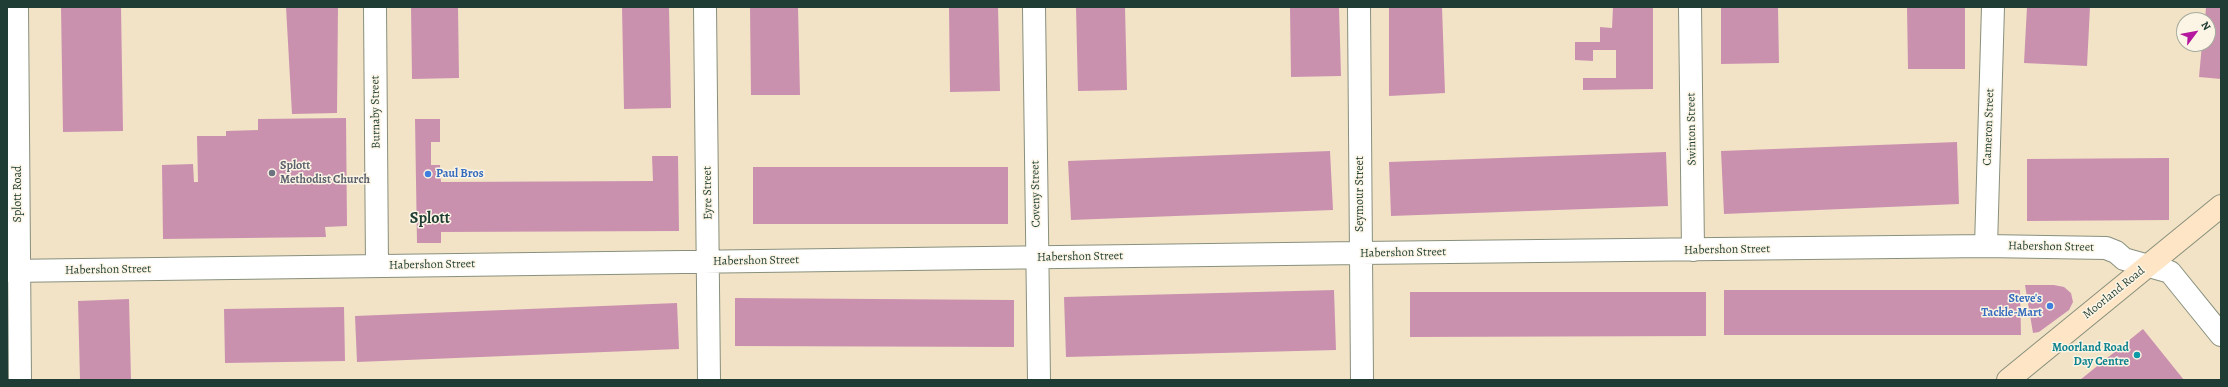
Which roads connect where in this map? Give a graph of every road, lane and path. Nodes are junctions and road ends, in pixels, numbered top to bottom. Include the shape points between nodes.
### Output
1 (17, 7) edge
2 (374, 7) edge
3 (705, 7) edge
4 (1034, 7) edge
5 (1359, 7) edge
6 (1690, 7) edge
7 (1993, 7) edge
8 (2221, 206) edge
9 (1986, 246) junction
10 (1693, 250) junction
11 (1360, 253) junction
12 (1037, 257) junction
13 (708, 261) junction
14 (2148, 265) junction
15 (378, 266) junction
16 (13, 271) edge
17 (2221, 335) edge
18 (20, 380) edge
19 (709, 380) edge
20 (1038, 380) edge
21 (1362, 380) edge
22 (2008, 380) edge

1 - 16 street, Splott Road
2 - 15 street, Burnaby Street
3 - 13 street, Eyre Street
4 - 12 street, Coveny Street
5 - 11 street, Seymour Street
6 - 10 street, Swinton Street
7 - 9 street, Cameron Street
8 - 14 street, Moorland Road
9 - 10 street, Habershon Street
9 - 14 street, Habershon Street via 2106,248 2124,259
10 - 11 street, Habershon Street
11 - 12 street, Habershon Street
11 - 21 street, Seymour Street
12 - 13 street, Habershon Street
12 - 20 street, Coveny Street
13 - 15 street, Habershon Street
13 - 19 street, Eyre Street
14 - 17 street, Habershon Street via 2170,272
14 - 22 street, Moorland Road
15 - 16 street, Habershon Street
16 - 18 street, Splott Road

